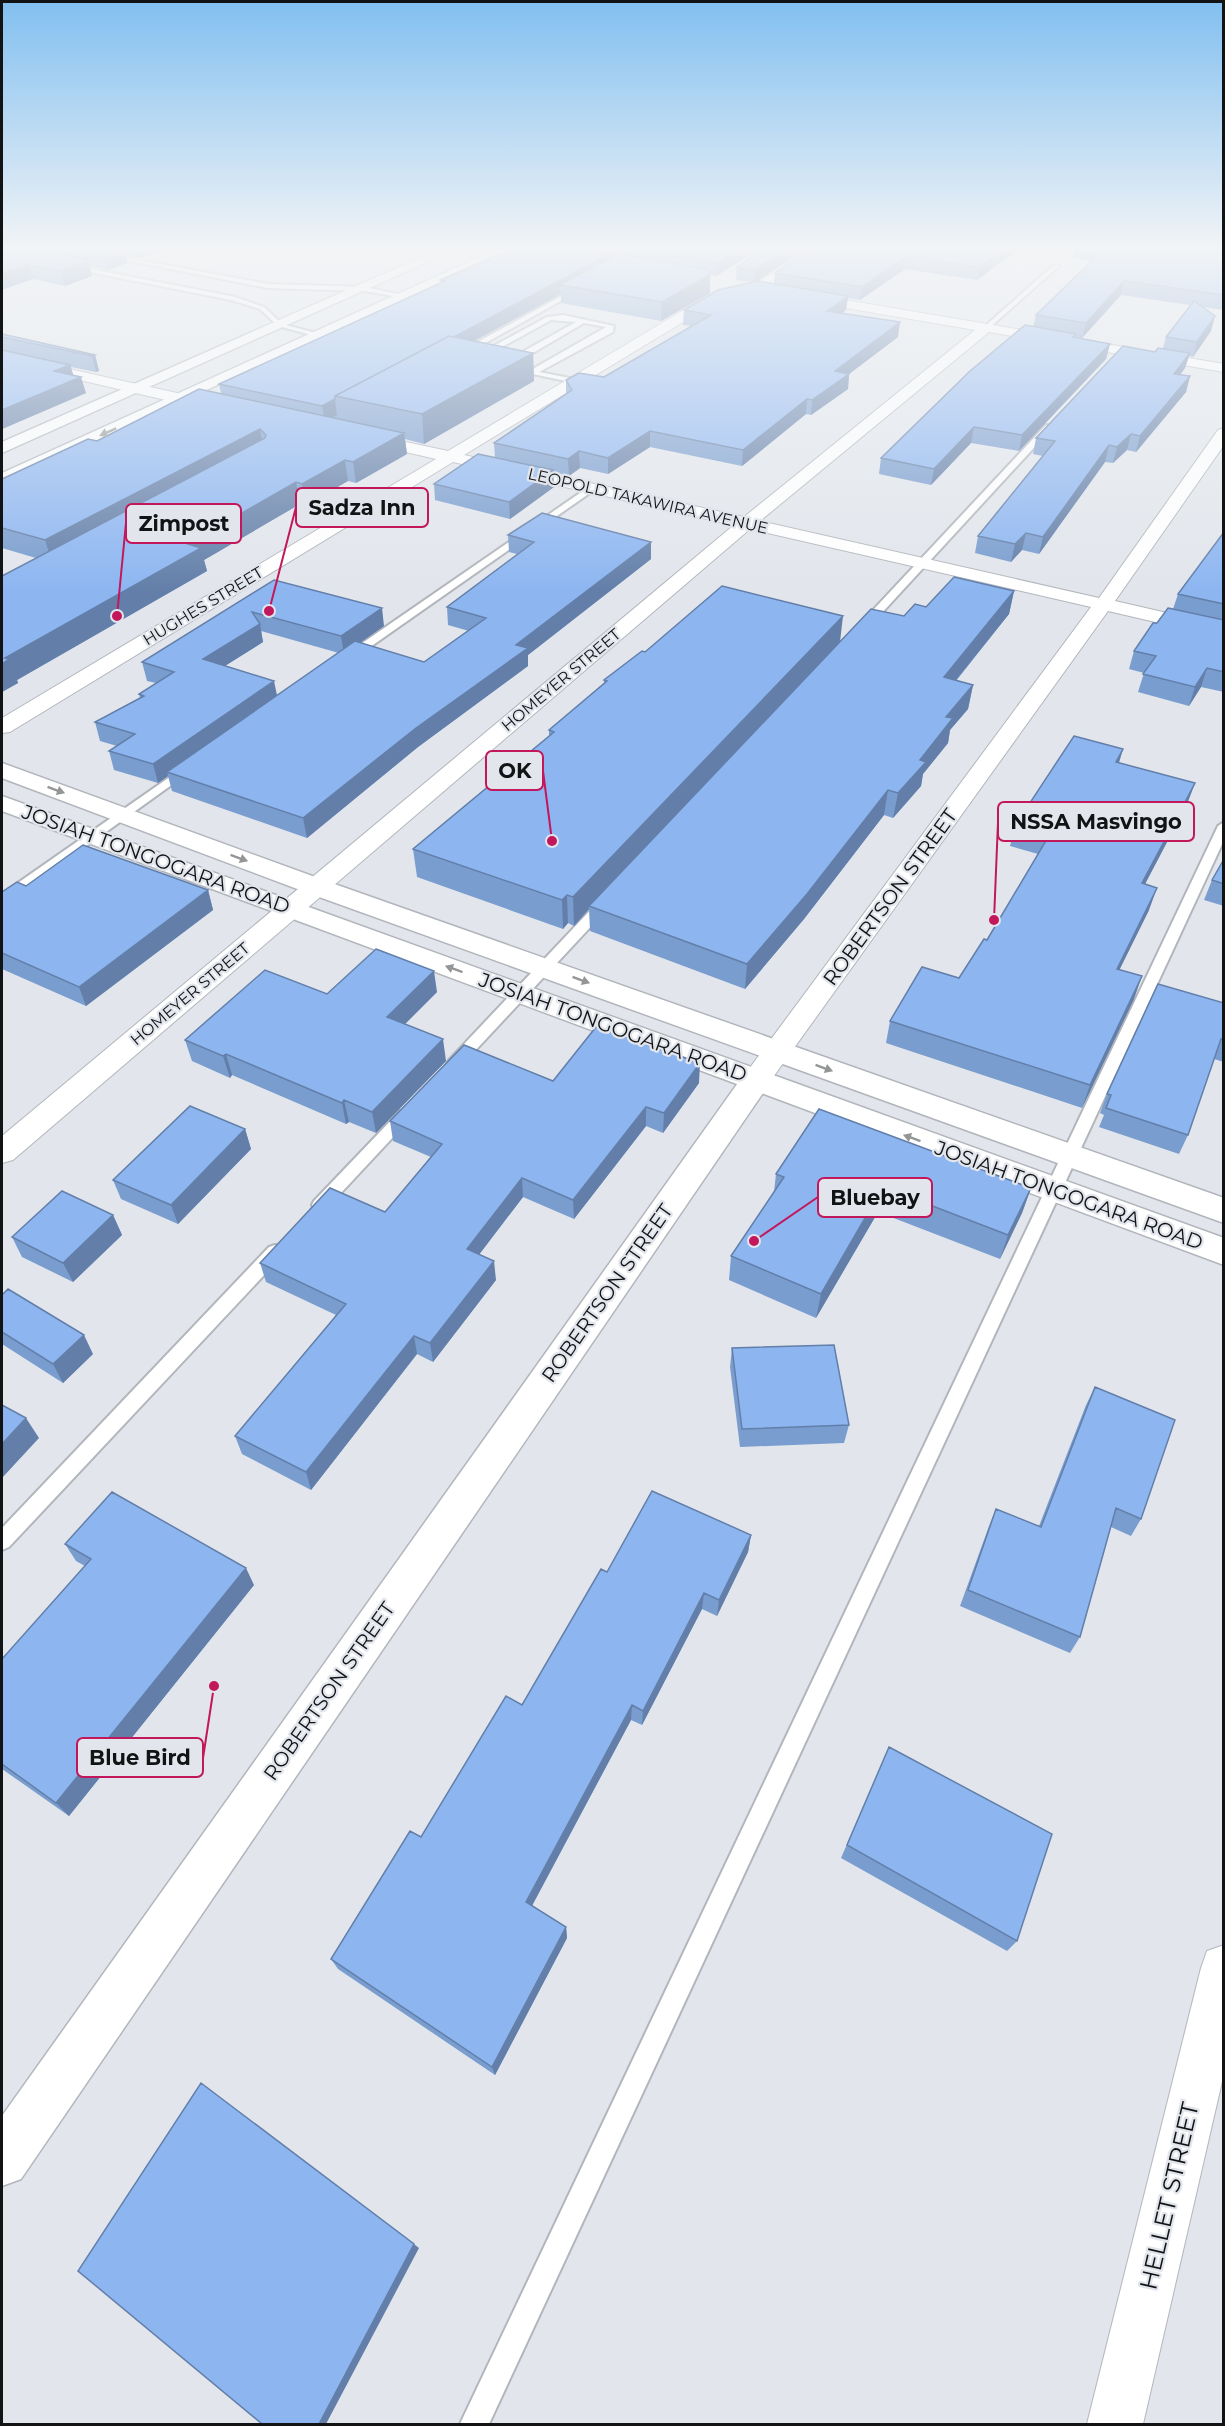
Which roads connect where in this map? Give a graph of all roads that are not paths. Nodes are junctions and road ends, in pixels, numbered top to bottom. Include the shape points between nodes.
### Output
1 (16, 363) edge
2 (192, 363) edge
3 (258, 363) edge
4 (510, 363) edge
5 (550, 363) edge
6 (605, 363) edge
7 (943, 363) edge
8 (1185, 363) edge
9 (1224, 368) edge
10 (532, 373) junction
11 (577, 382) junction
12 (135, 388) junction
13 (180, 399) junction
14 (227, 409) edge
15 (1057, 419) edge
16 (1224, 433) edge
17 (342, 434) edge
18 (2, 448) edge
19 (452, 457) junction
20 (6, 473) edge
21 (593, 488) junction
22 (747, 523) junction
23 (922, 563) junction
24 (1103, 605) junction
25 (1224, 632) edge
26 (856, 633) edge
27 (342, 662) edge
28 (2, 727) edge
29 (196, 762) edge
30 (2, 770) edge
31 (2, 802) edge
32 (1224, 826) edge
33 (90, 836) junction
34 (317, 887) junction
35 (611, 897) edge
36 (2, 900) edge
37 (292, 908) junction
38 (546, 967) junction
39 (521, 993) junction
40 (767, 1065) junction
41 (447, 1072) edge
42 (414, 1107) edge
43 (2, 1152) edge
44 (1068, 1156) junction
45 (1053, 1190) junction
46 (1224, 1212) edge
47 (306, 1220) edge
48 (282, 1246) edge
49 (1224, 1252) edge
50 (2, 1541) edge
51 (1224, 1968) edge
52 (2, 2160) edge
53 (474, 2424) edge
54 (1115, 2424) edge

1 - 12 street
2 - 12 main road
3 - 13 main road
4 - 10 lane via 503,367
5 - 10 lane
6 - 11 street, HUGHES STREET
7 - 22 street, HOMEYER STREET
8 - 9 street
10 - 11 lane
11 - 19 street, HUGHES STREET
12 - 13 street
12 - 18 main road
13 - 14 street
13 -> 20 main road
15 - 23 lane
16 - 24 street, ROBERTSON STREET
17 - 19 street, LEOPOLD TAKAWIRA AVENUE
19 - 21 street, LEOPOLD TAKAWIRA AVENUE
19 - 28 street, HUGHES STREET
21 - 22 street, LEOPOLD TAKAWIRA AVENUE
21 - 27 lane
22 - 23 street, LEOPOLD TAKAWIRA AVENUE
22 - 34 street, HOMEYER STREET
23 - 24 street, LEOPOLD TAKAWIRA AVENUE
23 - 26 lane
24 - 25 street, LEOPOLD TAKAWIRA AVENUE
24 - 40 street, ROBERTSON STREET
29 - 33 lane
30 -> 34 main road, JOSIAH TONGOGARA ROAD
31 - 33 main road, JOSIAH TONGOGARA ROAD
32 - 44 lane
33 - 36 lane
33 - 37 main road, JOSIAH TONGOGARA ROAD
34 - 37 street, HOMEYER STREET
34 - 38 main road, JOSIAH TONGOGARA ROAD
35 - 38 lane
39 -> 37 main road, JOSIAH TONGOGARA ROAD
37 - 43 street, HOMEYER STREET
38 - 39 lane
38 -> 40 main road, JOSIAH TONGOGARA ROAD
39 - 40 main road, JOSIAH TONGOGARA ROAD
39 - 41 lane
40 -> 44 main road, JOSIAH TONGOGARA ROAD
45 -> 40 main road, JOSIAH TONGOGARA ROAD
40 - 52 main road, ROBERTSON STREET
42 - 47 lane
44 - 45 lane
44 - 46 main road, JOSIAH TONGOGARA ROAD
45 - 49 main road, JOSIAH TONGOGARA ROAD
45 - 53 lane
48 - 50 lane
51 - 54 street, HELLET STREET

